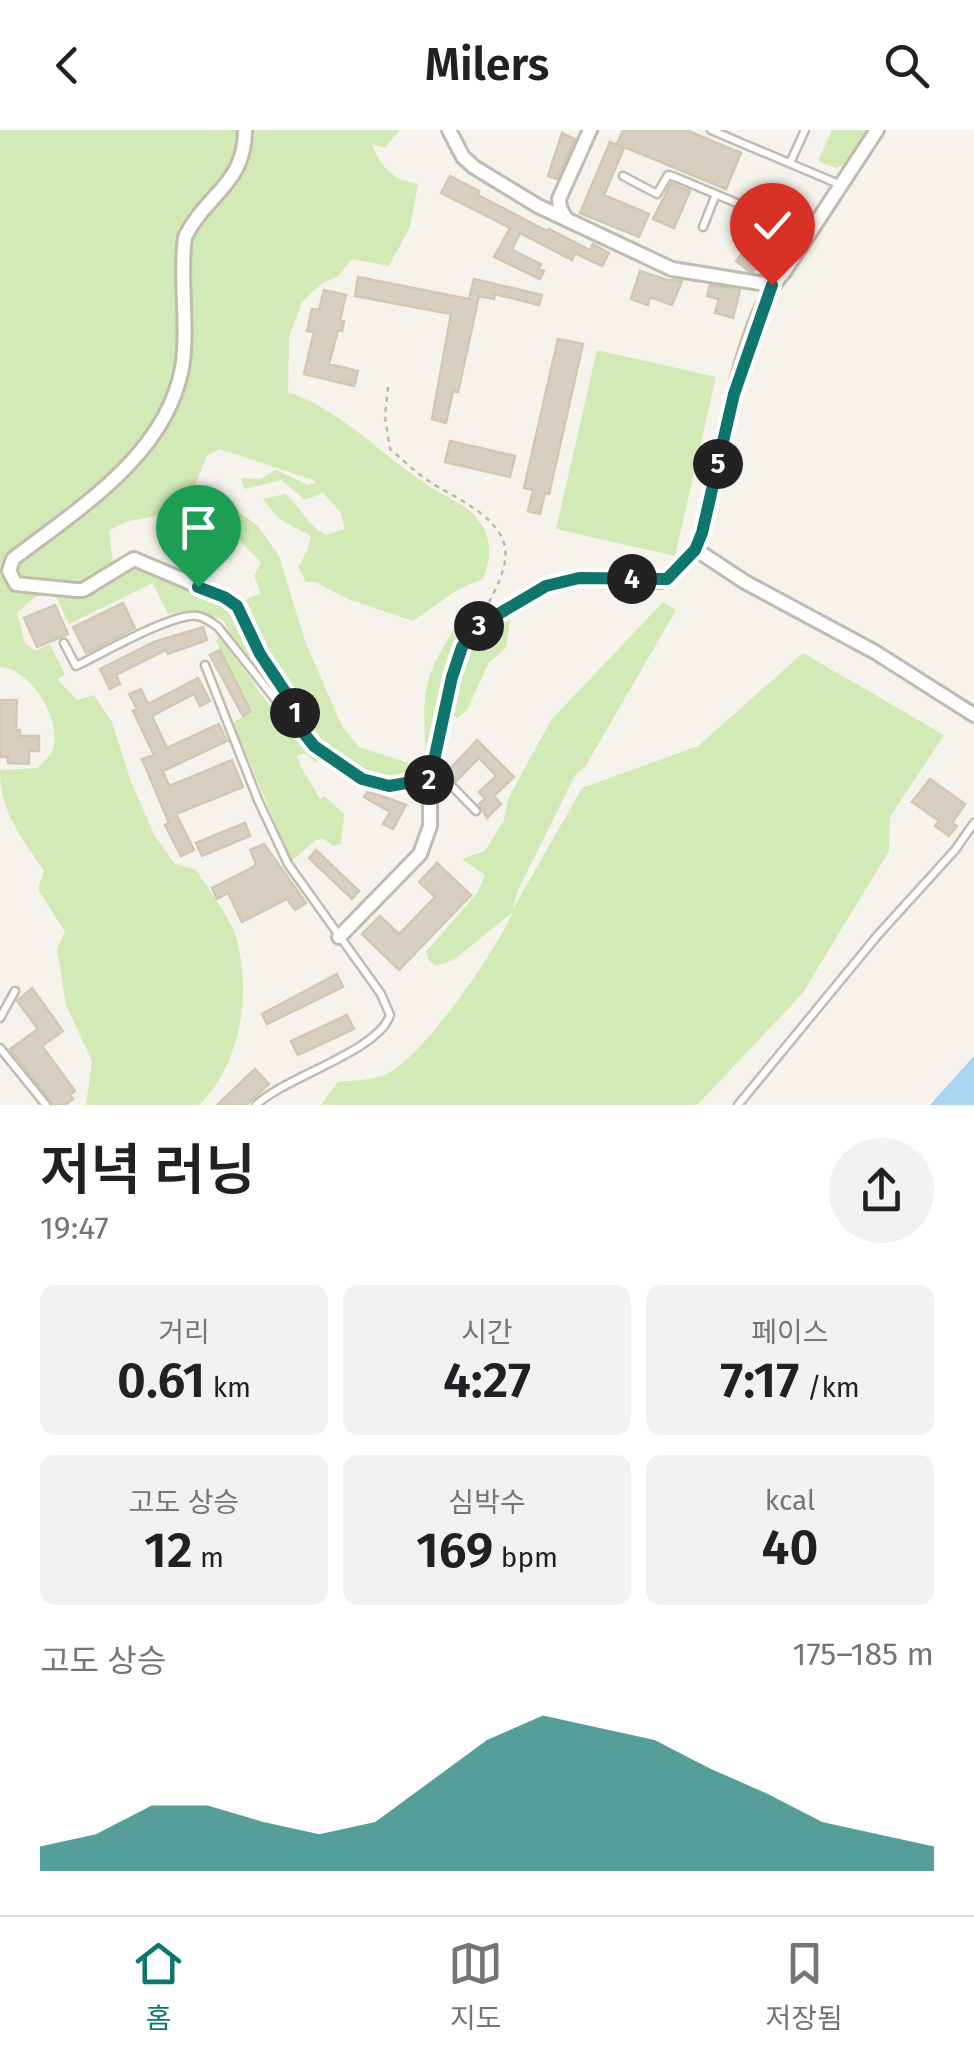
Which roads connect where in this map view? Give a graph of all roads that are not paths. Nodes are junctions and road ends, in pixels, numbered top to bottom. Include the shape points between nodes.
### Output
1 (245, 130) edge
2 (449, 130) edge
3 (590, 130) edge
4 (711, 130) edge
5 (805, 130) edge
6 (878, 130) edge
7 (790, 163) junction
8 (624, 176) dead end
9 (842, 186) junction
10 (716, 194) junction
11 (567, 220) junction
12 (703, 227) dead end
13 (810, 234) junction
14 (772, 285) junction
15 (695, 550) junction
16 (64, 642) dead end
17 (205, 665) dead end
18 (974, 714) edge
19 (303, 732) junction
20 (436, 752) junction
21 (430, 779) junction
22 (476, 811) dead end
23 (974, 823) edge
24 (339, 936) junction
25 (15, 991) dead end
26 (0, 1018) edge
27 (0, 1048) edge
28 (46, 1105) edge
29 (256, 1105) edge
30 (738, 1105) edge

1 - 19 street via 240,168 185,237 182,366 168,412 112,481 13,558 8,571 16,584 83,590 134,559 224,597 240,611
2 - 11 street via 474,167
3 - 11 street via 559,199
4 - 7 lane
5 - 7 lane
6 - 9 street
7 - 9 lane
8 - 10 lane via 657,194 668,175
9 - 13 street
10 - 12 lane
10 - 13 lane
11 - 14 street via 672,270
13 - 14 street
14 - 15 street via 734,394
15 - 18 street
15 - 20 street via 667,579 579,578 546,586 478,626 462,647
16 - 19 lane via 76,666 184,616 206,618
17 - 24 lane via 288,864
19 - 21 street via 362,779 389,786
20 - 21 street
20 - 22 lane via 446,780
21 - 24 street via 430,826 420,854
23 - 30 lane
24 - 29 lane via 388,1005 387,1026
25 - 26 lane
27 - 28 lane

